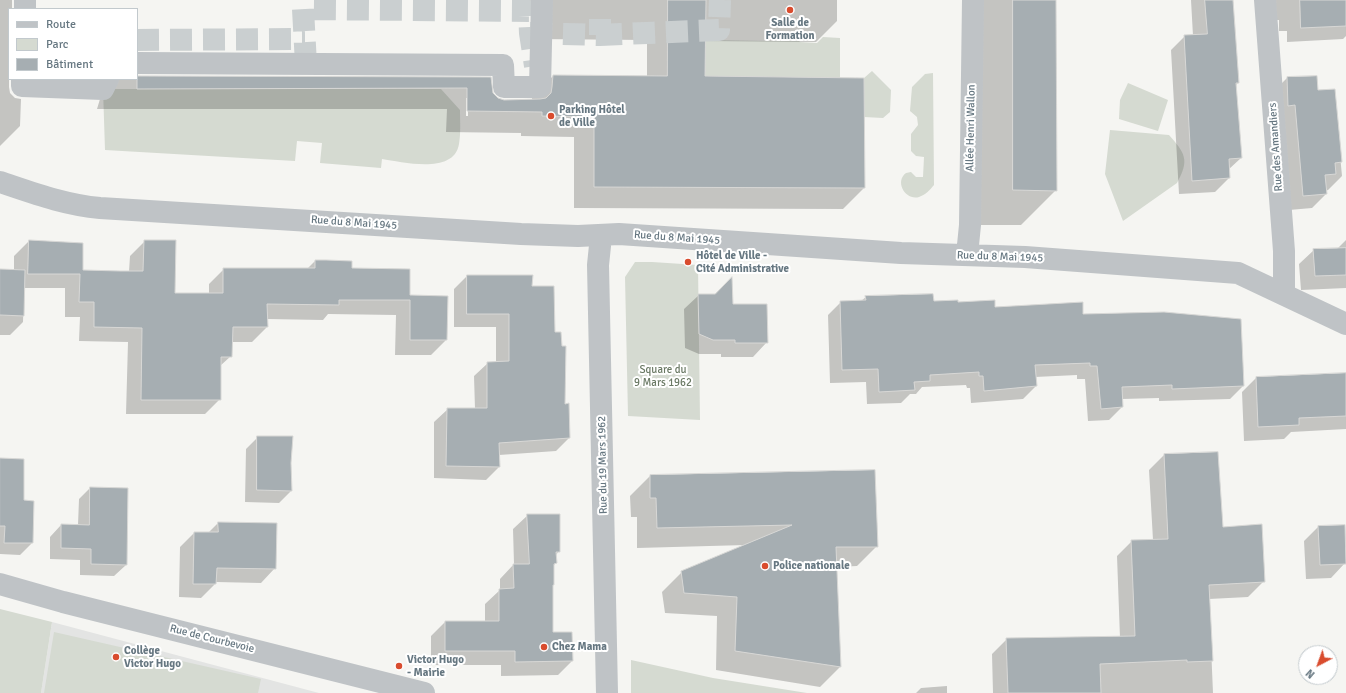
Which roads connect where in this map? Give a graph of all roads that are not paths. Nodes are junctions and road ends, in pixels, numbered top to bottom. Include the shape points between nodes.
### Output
1 (542, 0) edge
2 (972, 0) edge
3 (1265, 0) edge
4 (138, 63) edge
5 (22, 80) edge
6 (108, 80) edge
7 (0, 182) edge
8 (601, 236) junction
9 (967, 255) junction
10 (1284, 294) junction
11 (1346, 324) edge
12 (0, 584) edge
13 (424, 693) edge
14 (608, 693) edge

1 - 4 street via 540,87 504,87 503,65
2 - 9 street, Allée Henri Wallon via 970,226
3 - 10 street, Rue des Amandiers via 1284,251
5 - 6 street via 22,86 103,89
7 - 8 street, Rue du 8 Mai 1945 via 58,201 100,208 521,234
8 - 9 street, Rue du 8 Mai 1945 via 619,234
8 - 14 street, Rue du 19 Mars 1962 via 598,265
9 - 10 street, Rue du 8 Mai 1945 via 1238,273
10 - 11 street, Rue du 8 Mai 1945
12 - 13 street, Rue de Courbevoie

